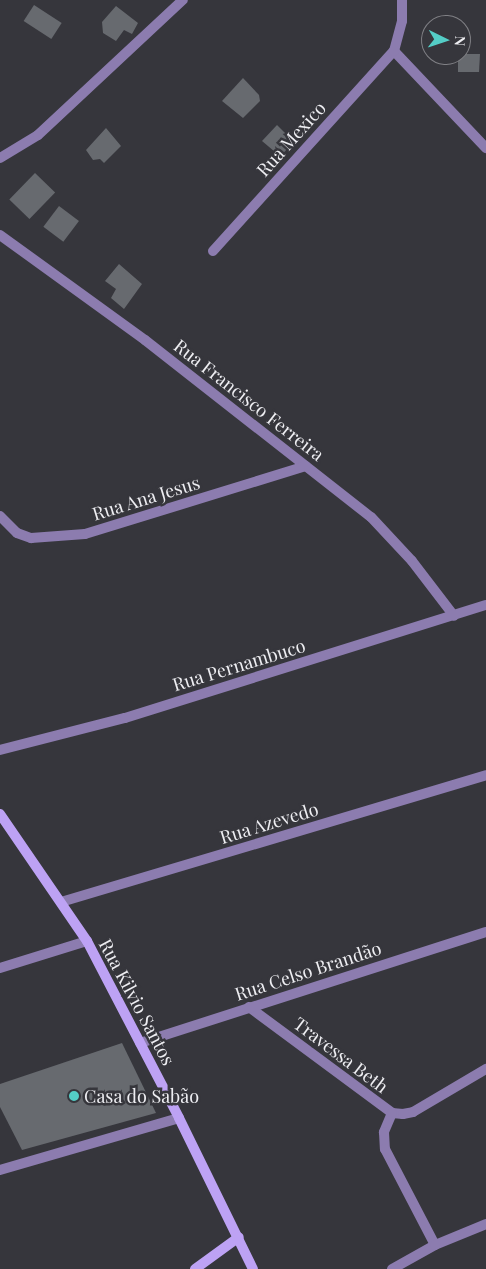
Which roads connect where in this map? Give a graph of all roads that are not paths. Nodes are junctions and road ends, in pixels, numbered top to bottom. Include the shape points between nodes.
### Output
1 (183, 0) edge
2 (402, 0) edge
3 (394, 51) junction
4 (486, 148) edge
5 (0, 158) edge
6 (0, 236) edge
7 (213, 251) dead end
8 (306, 466) junction
9 (0, 516) edge
10 (486, 605) edge
11 (454, 616) junction
12 (0, 750) edge
13 (486, 775) edge
14 (0, 814) edge
15 (61, 902) junction
16 (486, 932) edge
17 (87, 941) junction
18 (0, 968) edge
19 (250, 1007) junction
20 (140, 1042) junction
21 (486, 1069) edge
22 (392, 1113) junction
23 (179, 1118) junction
24 (0, 1170) edge
25 (486, 1224) edge
26 (238, 1237) junction
27 (436, 1245) junction
28 (196, 1269) edge
29 (253, 1269) edge
30 (392, 1269) edge

1 - 5 street via 38,135
2 - 3 street via 402,20
3 - 4 street
3 - 7 street, Rua Mexico
6 - 8 street, Rua Francisco Ferreira via 146,340
8 - 9 street, Rua Ana Jesus via 85,534 31,538 17,533
8 - 11 street, Rua Francisco Ferreira via 371,517 412,561
10 - 11 street, Rua Pernambuco
11 - 12 street, Rua Pernambuco via 125,718
13 - 15 street, Rua Azevedo
14 - 15 main road, Rua Kilvio Santos
15 - 17 main road, Rua Kilvio Santos
16 - 19 street, Rua Celso Brandão
17 - 18 street
17 - 20 main road, Rua Kilvio Santos
19 - 20 street, Rua Celso Brandão
19 - 22 street, Travessa Beth
20 - 23 main road, Rua Kilvio Santos
21 - 22 street via 413,1112
22 - 27 street, Travessa Beth via 384,1132 385,1150
23 - 24 street
23 - 26 main road, Rua Kilvio Santos
25 - 27 street
26 - 28 main road
26 - 29 main road, Rua Kilvio Santos
27 - 30 street

